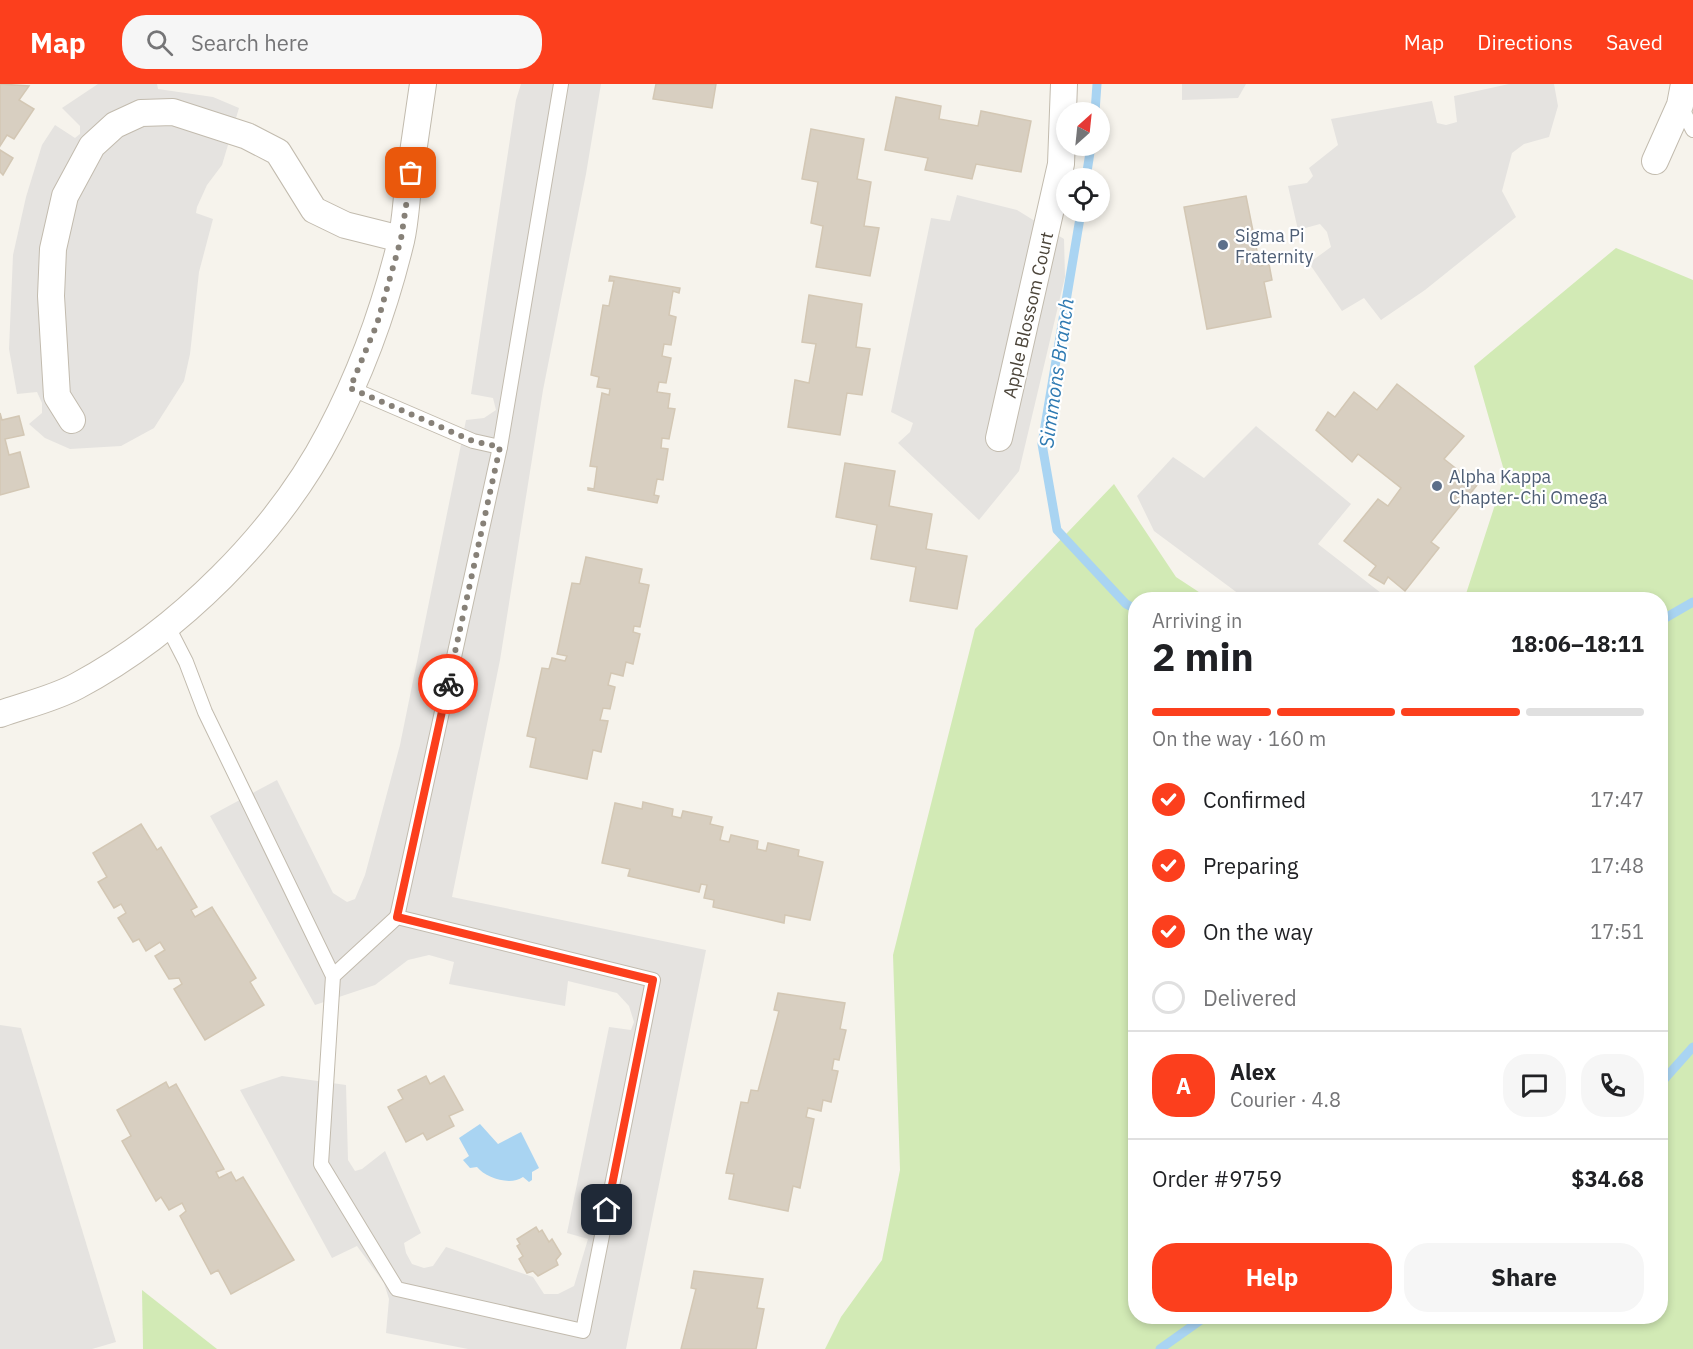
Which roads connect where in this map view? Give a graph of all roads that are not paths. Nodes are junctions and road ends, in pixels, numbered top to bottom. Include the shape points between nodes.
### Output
1 (423, 84) edge
2 (561, 84) edge
3 (1064, 84) edge
4 (1682, 94) edge
5 (1693, 130) edge
6 (1655, 161) dead end
7 (401, 239) junction
8 (350, 388) junction
9 (72, 420) dead end
10 (999, 438) dead end
11 (500, 447) junction
12 (167, 625) junction
13 (0, 714) edge
14 (397, 917) junction
15 (333, 976) junction

1 - 7 street
2 - 11 lane
3 - 10 street, Apple Blossom Court via 1061,164
4 - 5 lane
4 - 6 street
7 - 8 street via 377,324
7 - 9 street via 345,225 314,210 278,152 247,136 173,112 141,113 115,125 92,146 65,196 53,249 51,297 57,396
8 - 11 lane via 473,441
8 - 12 street via 296,490 211,586
11 - 14 lane
12 - 13 street via 75,687
12 - 15 lane
14 - 15 lane
14 - 15 lane via 653,980 583,1331 398,1289 321,1164

